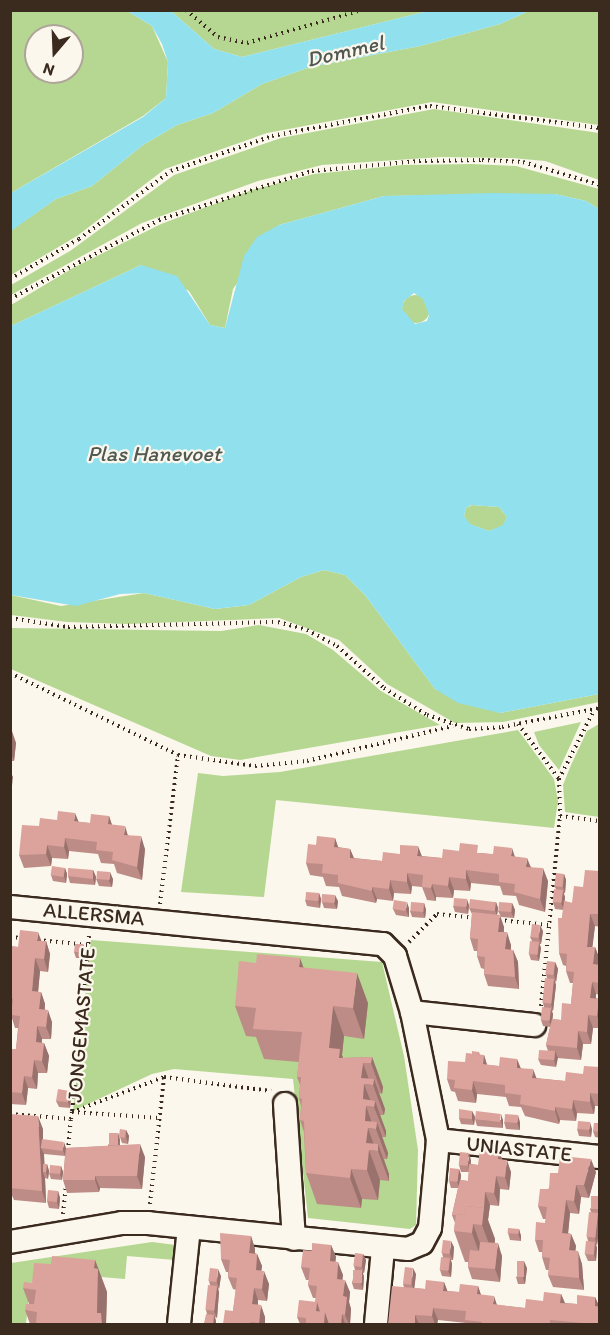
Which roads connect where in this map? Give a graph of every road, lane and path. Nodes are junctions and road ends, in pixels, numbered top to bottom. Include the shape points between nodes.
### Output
1 (186, 10) edge
2 (362, 10) edge
3 (600, 128) edge
4 (600, 185) edge
5 (10, 279) edge
6 (10, 299) edge
7 (10, 618) edge
8 (10, 673) edge
9 (597, 709) edge
10 (518, 724) junction
11 (453, 726) junction
12 (178, 756) junction
13 (559, 779) junction
14 (560, 816) junction
15 (600, 821) edge
16 (10, 907) edge
17 (91, 915) junction
18 (482, 919) edge
19 (493, 920) edge
20 (168, 921) junction
21 (549, 925) junction
22 (10, 937) edge
23 (88, 945) junction
24 (395, 956) junction
25 (412, 1012) junction
26 (534, 1025) joint
27 (164, 1077) junction
28 (285, 1104) joint
29 (72, 1112) junction
30 (10, 1114) edge
31 (159, 1118) junction
32 (71, 1119) junction
33 (438, 1140) junction
34 (600, 1157) edge
35 (67, 1164) edge
36 (66, 1175) edge
37 (148, 1223) junction
38 (189, 1227) junction
39 (66, 1233) junction
40 (294, 1239) junction
41 (10, 1242) edge
42 (383, 1249) junction
43 (600, 1275) edge
44 (600, 1287) edge
45 (179, 1324) edge
46 (376, 1324) edge

1 - 2 path via 218,37 247,43
3 - 5 path via 430,106 272,135 171,171 79,239
4 - 6 path via 523,162 483,160 419,161 312,171 159,220
7 - 11 path via 68,627 278,622 307,630 337,645 384,687
8 - 12 path
9 - 10 path
9 - 13 path
10 - 11 path via 469,729
10 - 13 path
11 - 12 path via 307,761 255,766
12 - 20 path
13 - 14 path
14 - 15 path
14 - 21 path
16 - 17 street, ALLERSMA
17 - 20 street, ALLERSMA
17 - 23 path, JONGEMASTATE
18 - 24 path via 437,914
19 - 21 path
20 - 24 street via 383,944
21 - 26 path via 539,1025
22 - 23 path
23 - 29 path, JONGEMASTATE
24 - 25 street
25 - 26 street
25 - 33 street
27 - 28 path, JONGEMASTATE via 285,1093
27 - 29 path, JONGEMASTATE
27 - 31 path
28 - 40 street
29 - 31 path
29 - 32 path
30 - 32 path
31 - 37 path
32 - 35 path
33 - 34 street, UNIASTATE
33 - 42 street via 430,1228 422,1243 408,1249
36 - 39 path
37 - 38 street
37 - 39 street
38 - 40 street
38 - 45 street
39 - 41 street
40 - 42 street
42 - 46 street
43 - 44 path

